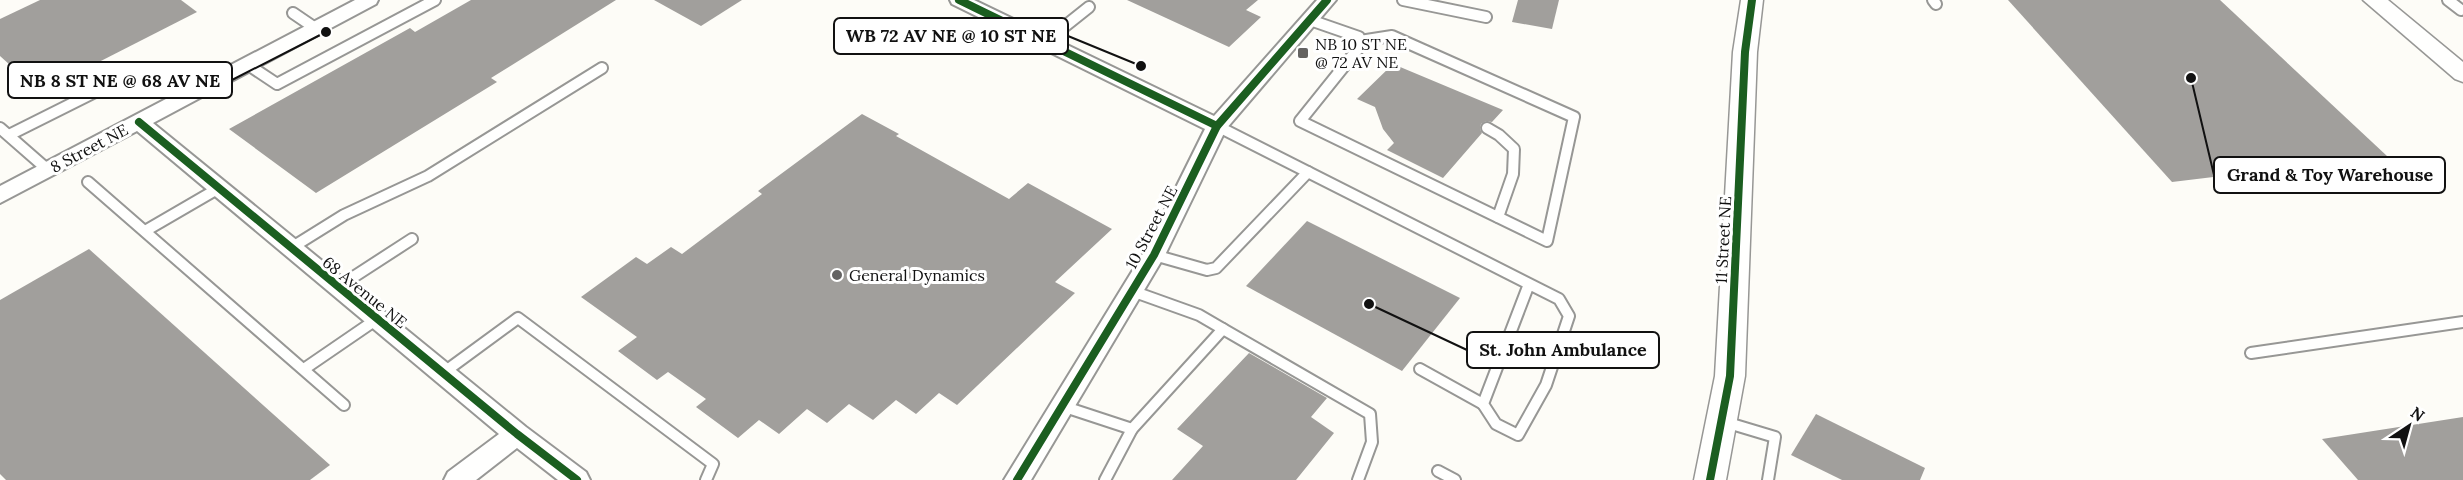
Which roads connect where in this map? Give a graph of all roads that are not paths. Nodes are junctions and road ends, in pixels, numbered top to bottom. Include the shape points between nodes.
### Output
1 (415, 0) edge
2 (435, 0) edge
3 (959, 0) edge
4 (1328, 0) edge
5 (1403, 0) edge
6 (1738, 0) edge
7 (1752, 0) edge
8 (2374, 0) edge
9 (2448, 0) edge
10 (363, 1) edge
11 (424, 6) junction
12 (1089, 7) dead end
13 (2462, 10) dead end
14 (293, 13) dead end
15 (1486, 17) dead end
16 (1310, 20) junction
17 (315, 28) junction
18 (1360, 41) junction
19 (1045, 42) junction
20 (1745, 52) junction
21 (247, 64) junction
22 (602, 68) dead end
23 (2463, 74) edge
24 (95, 92) dead end
25 (139, 122) junction
26 (1217, 126) junction
27 (0, 128) edge
28 (1487, 128) dead end
29 (9, 135) junction
30 (48, 170) junction
31 (1308, 172) junction
32 (88, 182) dead end
33 (219, 188) junction
34 (0, 195) edge
35 (1498, 217) junction
36 (145, 231) junction
37 (412, 239) dead end
38 (291, 248) junction
39 (1154, 255) junction
40 (1529, 284) junction
41 (338, 287) junction
42 (1132, 291) junction
43 (377, 319) junction
44 (2463, 322) edge
45 (1222, 328) junction
46 (2251, 353) dead end
47 (304, 369) junction
48 (1420, 369) dead end
49 (443, 373) junction
50 (1482, 404) junction
51 (344, 405) dead end
52 (1062, 406) junction
53 (1722, 421) junction
54 (1132, 429) junction
55 (517, 434) junction
56 (1438, 471) dead end
57 (457, 480) edge
58 (577, 480) edge
59 (706, 480) edge
60 (1017, 480) edge
61 (1105, 480) edge
62 (1358, 480) edge
63 (1455, 480) edge
64 (1710, 480) edge
65 (1768, 480) edge

1 - 11 lane
2 - 11 lane
3 - 19 street
4 - 16 street, 10 Street NE
5 - 15 lane
6 - 20 street, 11 Street NE
7 - 20 street, 11 Street NE
8 - 23 street
9 - 13 lane
10 - 17 street, 8 Street NE
11 - 21 lane via 277,84
12 - 19 lane
14 - 17 lane
16 - 18 lane via 1359,37
16 - 26 street, 10 Street NE
17 - 21 street, 8 Street NE
18 - 35 lane via 1361,45 1300,121
18 - 35 lane via 1392,36 1574,117 1547,241
19 - 26 street
20 - 53 street, 11 Street NE via 1731,376
21 - 25 street, 8 Street NE
22 - 38 lane via 428,176 344,215
24 - 29 lane
25 - 30 street, 8 Street NE
25 - 33 street, 68 Avenue NE
26 - 31 lane
26 - 39 street, 10 Street NE
27 - 29 lane
28 - 35 lane via 1514,149 1513,174
29 - 30 lane
30 - 34 street, 8 Street NE
31 - 39 lane via 1216,268 1207,270
31 - 40 lane
32 - 36 lane
33 - 36 lane
33 - 38 street, 68 Avenue NE
36 - 47 lane
37 - 41 lane
38 - 41 street, 68 Avenue NE
39 - 42 street, 10 Street NE
40 - 50 lane
40 - 50 lane via 1559,300 1569,316 1546,385 1518,435 1505,431 1487,416
41 - 43 street, 68 Avenue NE
42 - 45 lane via 1200,315
42 - 52 street, 10 Street NE
43 - 47 lane
43 - 49 street, 68 Avenue NE
44 - 46 lane
45 - 54 lane
45 - 62 lane via 1370,414 1372,442
47 - 51 lane
48 - 50 lane
49 - 55 street, 68 Avenue NE
49 - 59 lane via 518,318 713,464
52 - 54 lane
52 - 60 street, 10 Street NE
53 - 64 street, 11 Street NE
53 - 65 lane via 1775,437
54 - 61 lane
55 - 57 street
55 - 58 street, 68 Avenue NE
56 - 63 lane

